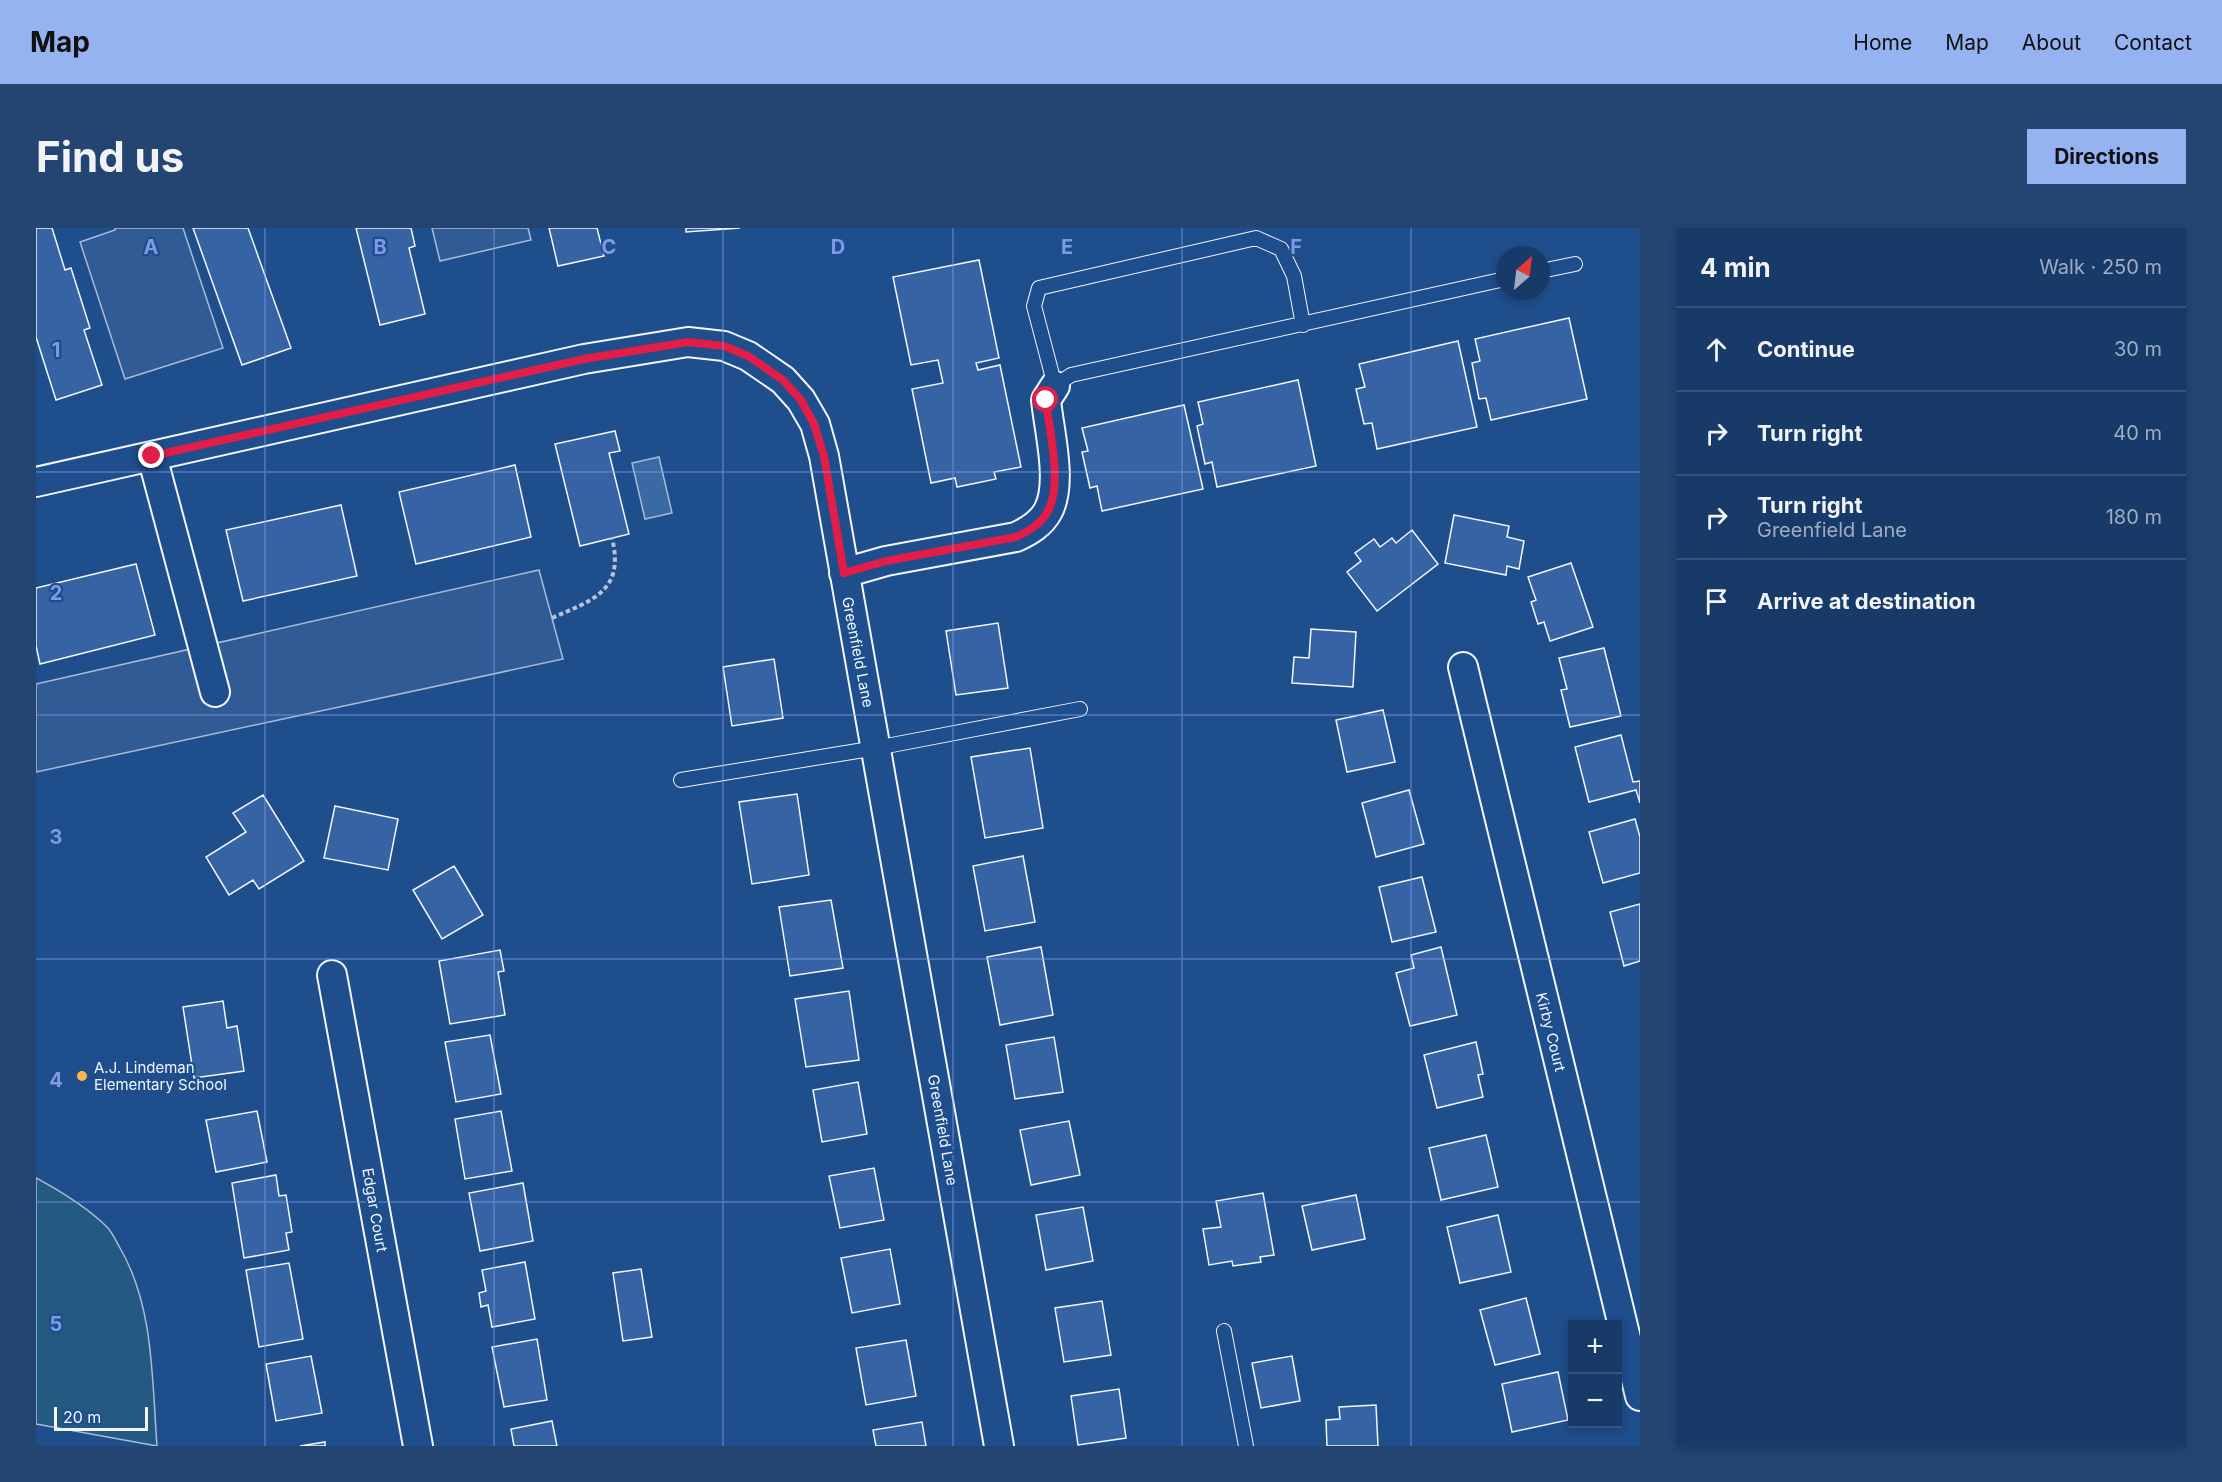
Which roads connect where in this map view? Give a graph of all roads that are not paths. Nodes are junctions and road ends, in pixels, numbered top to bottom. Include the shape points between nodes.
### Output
1 (1575, 264) dead end
2 (1550, 269) edge
3 (1496, 281) edge
4 (1303, 325) junction
5 (1055, 386) junction
6 (152, 456) junction
7 (36, 482) edge
8 (844, 573) junction
9 (1463, 668) dead end
10 (215, 692) dead end
11 (1080, 709) dead end
12 (876, 748) junction
13 (681, 780) dead end
14 (332, 975) dead end
15 (1224, 1331) dead end
16 (1640, 1396) edge
17 (418, 1446) edge
18 (999, 1446) edge
19 (1246, 1446) edge

1 - 2 lane
3 - 4 lane
4 - 5 lane via 1071,375
4 - 5 lane via 1294,276 1281,249 1256,238 1039,288 1034,306
5 - 8 street via 1046,400 1053,494 1048,511 1034,528 1016,537 886,561
6 - 7 street, Greenfield Lane
6 - 8 street, Greenfield Lane via 584,359 688,342 724,346 748,356 783,380 801,400 814,424 824,456
6 - 10 street
8 - 12 street, Greenfield Lane
9 - 16 street, Kirby Court
11 - 12 lane
12 - 13 lane
12 - 18 street, Greenfield Lane
14 - 17 street, Edgar Court
15 - 19 lane

